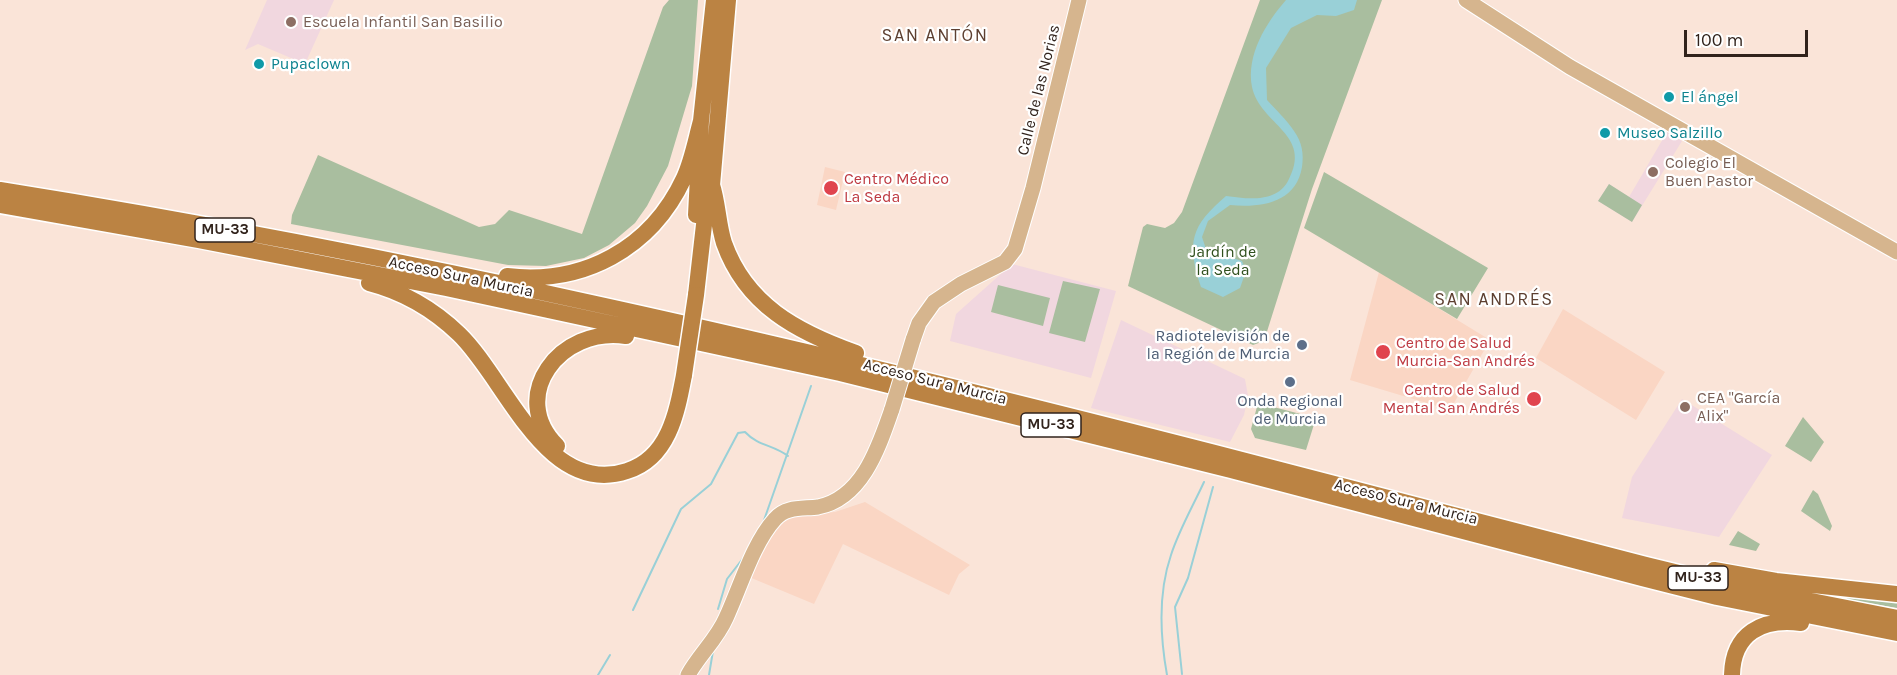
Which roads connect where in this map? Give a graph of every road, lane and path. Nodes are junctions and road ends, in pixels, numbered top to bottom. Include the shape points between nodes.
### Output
1 (711, 0) edge
2 (728, 0) edge
3 (1079, 0) edge
4 (1466, 0) edge
5 (701, 121) junction
6 (712, 185) junction
7 (0, 190) edge
8 (0, 205) edge
9 (200, 240) junction
10 (1897, 252) edge
11 (449, 274) junction
12 (691, 294) junction
13 (653, 334) junction
14 (680, 374) junction
15 (921, 378) junction
16 (1565, 543) junction
17 (1897, 594) edge
18 (1897, 618) edge
19 (1897, 633) edge
20 (688, 675) edge
21 (1732, 675) edge

1 - 5 highway
2 - 6 highway
3 - 20 main road, Calle de las Norias, bridge via 1033,188 1019,240 1010,257 934,302 919,323 871,461 849,491 823,506 784,511 777,516 726,618
4 - 10 main road via 1570,67
5 - 11 highway via 678,190 645,232 621,252 585,270 555,277 528,279 477,270
5 - 12 highway
6 - 12 highway
6 - 15 highway via 728,251 742,279 767,308 814,338
7 - 11 highway, Acceso Sur a Murcia / MU-33
8 - 9 highway, Acceso Sur a Murcia / MU-33
9 - 13 highway, Acceso Sur a Murcia / MU-33
9 - 14 highway via 388,288 410,298 459,333 538,440 556,457 581,471 618,474 650,458 674,425
11 - 15 highway, Acceso Sur a Murcia / MU-33
12 - 14 highway
13 - 14 highway via 638,338 599,335 561,352 551,363 540,390 541,420 549,437 568,455 595,466 617,466 635,459 651,444 664,423
13 - 19 highway, Acceso Sur a Murcia / MU-33 via 840,373 1074,430 1717,597
15 - 16 highway, Acceso Sur a Murcia / MU-33
16 - 17 highway via 1627,551 1776,581
16 - 18 highway, Acceso Sur a Murcia / MU-33 via 1720,583
19 - 21 highway via 1767,623 1741,643

